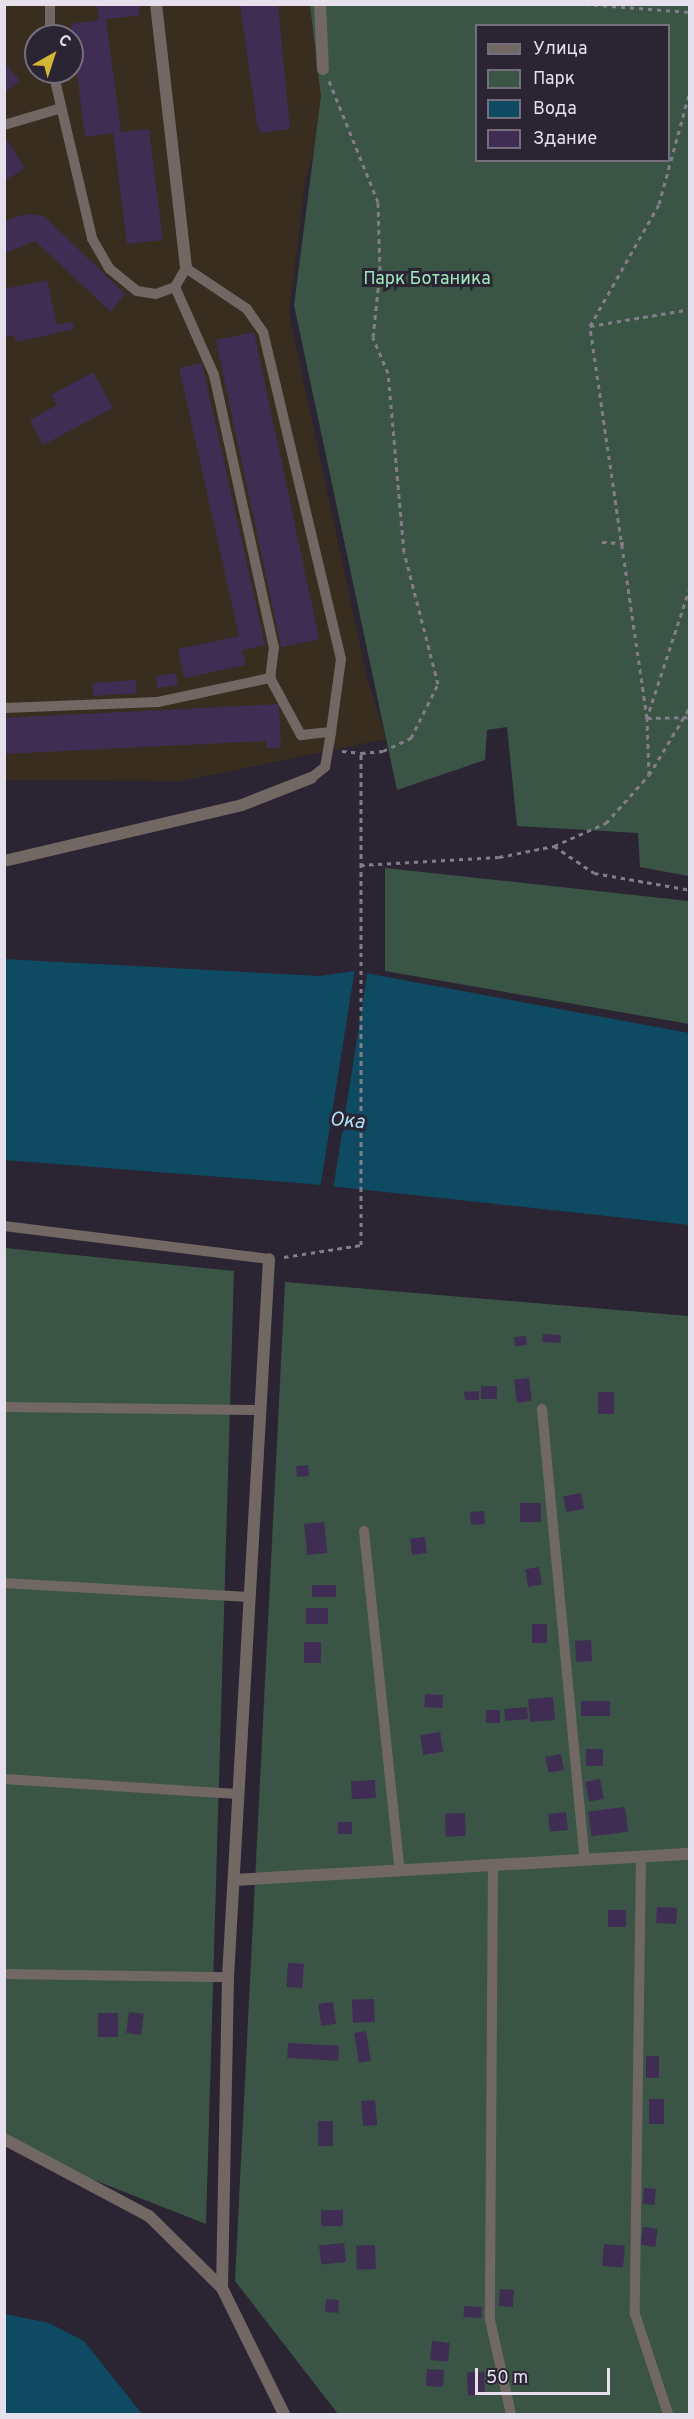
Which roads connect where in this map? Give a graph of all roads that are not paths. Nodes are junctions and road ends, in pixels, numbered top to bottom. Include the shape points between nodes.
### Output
1 (50, 4) edge
2 (156, 4) edge
3 (320, 4) edge
4 (50, 24) edge
5 (323, 69) road end
6 (55, 84) edge
7 (58, 109) junction
8 (4, 125) edge
9 (186, 268) junction
10 (175, 287) junction
11 (270, 678) junction
12 (4, 708) edge
13 (331, 732) junction
14 (311, 778) joint
15 (4, 861) edge
16 (4, 1226) edge
17 (269, 1260) joint
18 (4, 1407) edge
19 (542, 1409) dead end
20 (260, 1410) junction
21 (364, 1531) dead end
22 (4, 1583) edge
23 (249, 1598) junction
24 (4, 1779) edge
25 (238, 1794) junction
26 (690, 1854) edge
27 (641, 1857) junction
28 (585, 1860) junction
29 (493, 1865) junction
30 (400, 1870) junction
31 (234, 1880) junction
32 (4, 1974) edge
33 (228, 1977) junction
34 (4, 2139) edge
35 (222, 2288) junction
36 (284, 2415) edge
37 (511, 2415) edge
38 (668, 2415) edge

1 - 4 lane
2 - 9 street
3 - 5 street
6 - 7 lane
7 - 8 lane
7 - 10 lane via 92,238 109,268 137,291 156,294
9 - 10 lane
9 - 13 lane via 247,309 263,332 341,659
10 - 11 lane via 214,375 274,647
11 - 12 lane via 158,702
11 - 13 lane via 301,735
13 - 14 lane via 325,766
14 - 15 street via 242,805
16 - 17 lane
17 - 20 street
18 - 20 lane
19 - 28 lane
20 - 23 street
21 - 30 lane
22 - 23 lane
23 - 25 street
24 - 25 lane
25 - 31 street
26 - 27 street
27 - 28 street
27 - 38 lane via 635,2314
28 - 29 street
29 - 30 street
29 - 37 lane via 490,2320
30 - 31 street
31 - 33 street
32 - 33 lane
33 - 35 street
34 - 35 street via 149,2216
35 - 36 street

